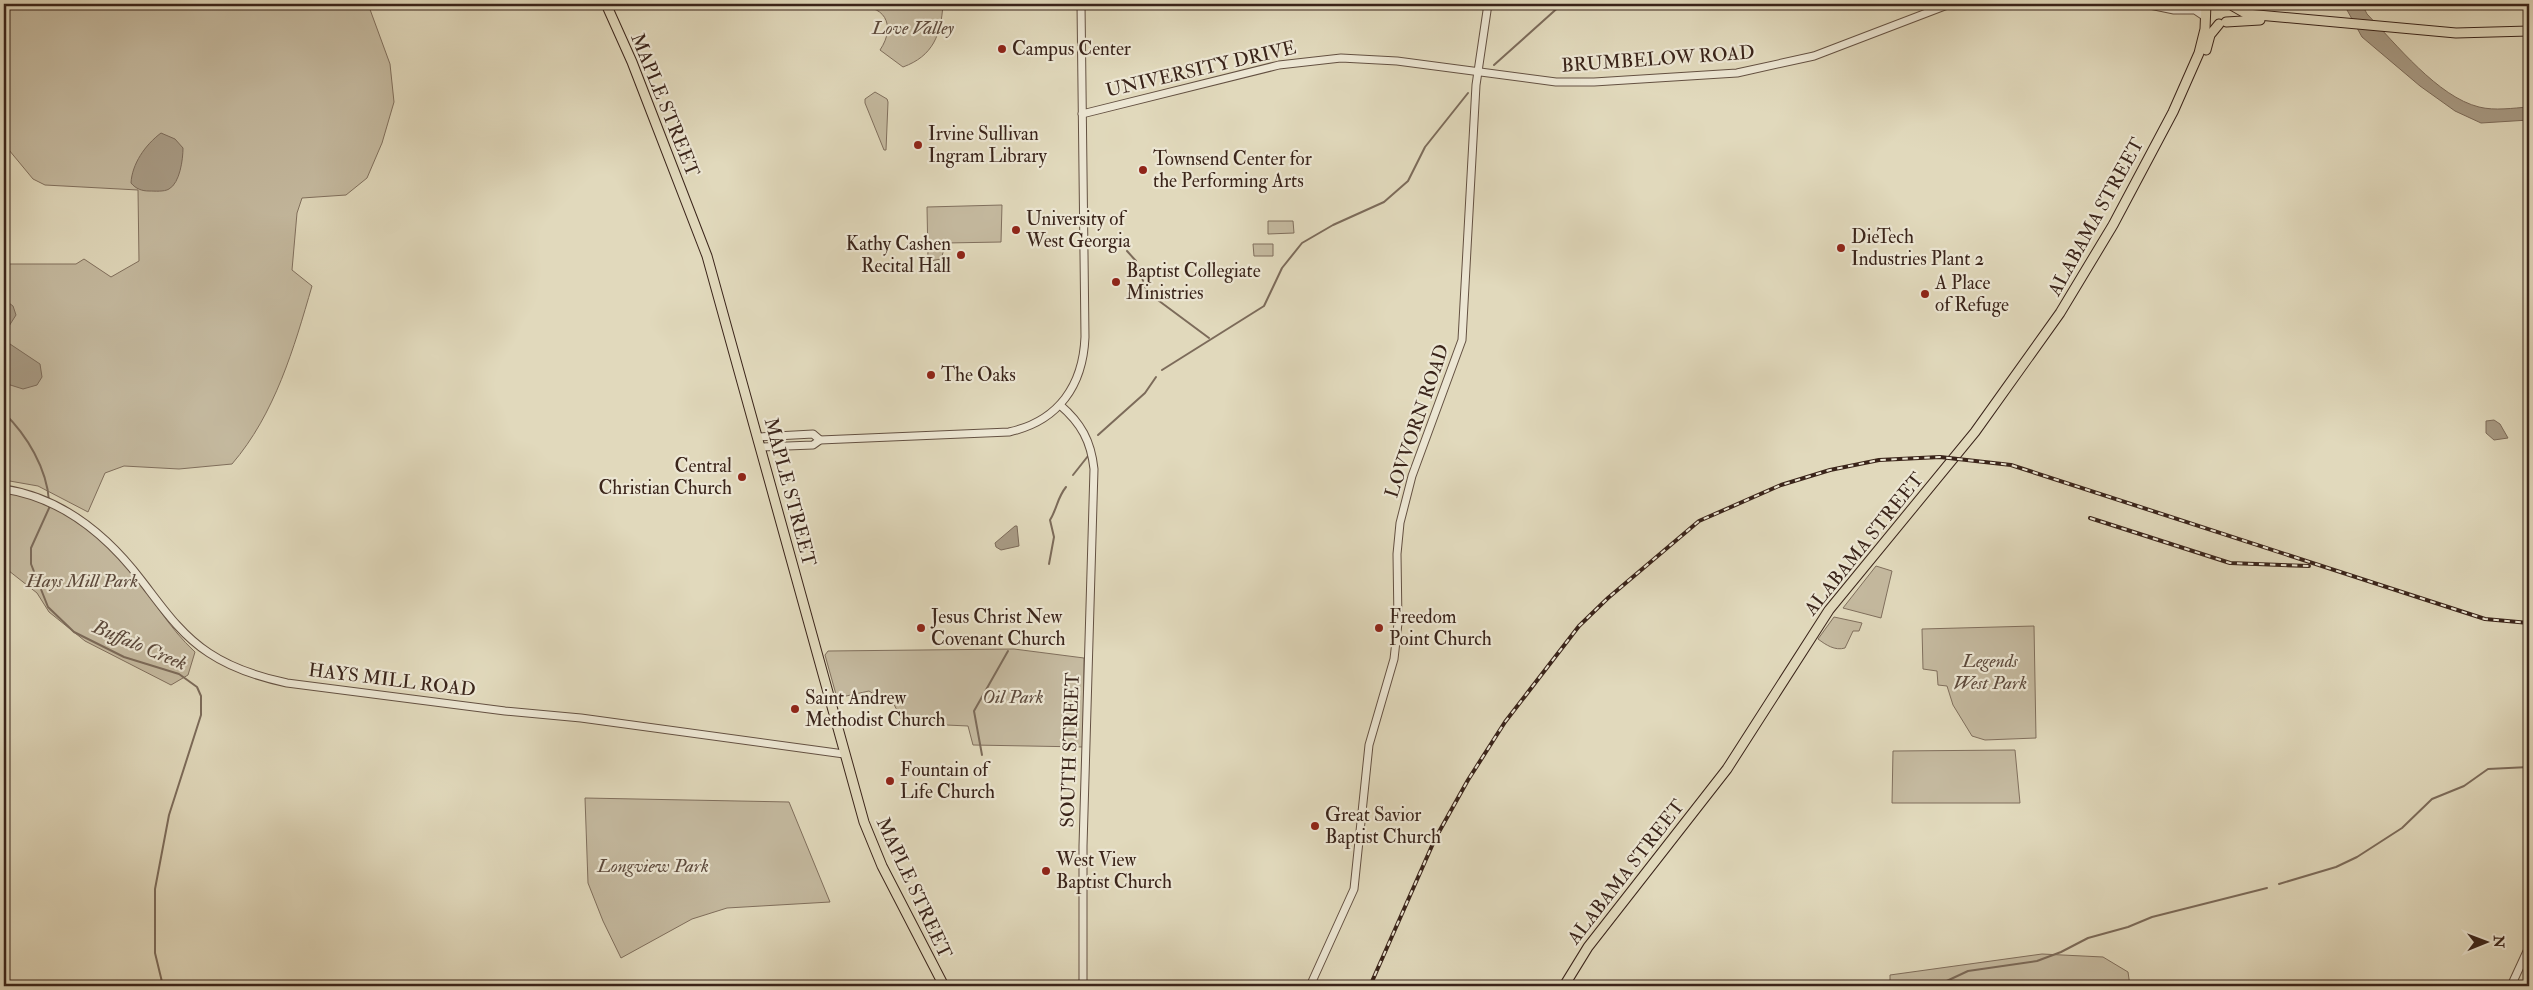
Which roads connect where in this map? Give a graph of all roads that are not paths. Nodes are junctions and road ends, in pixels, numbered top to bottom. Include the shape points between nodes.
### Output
1 (606, 4) edge
2 (1081, 4) edge
3 (1488, 4) edge
4 (1950, 4) edge
5 (2145, 4) edge
6 (2206, 4) edge
7 (2165, 5) edge
8 (2233, 5) edge
9 (2204, 17) junction
10 (2300, 19) junction
11 (2223, 23) junction
12 (2529, 31) edge
13 (1477, 72) junction
14 (2173, 112) junction
15 (1082, 114) junction
16 (1060, 404) junction
17 (758, 437) junction
18 (820, 440) junction
19 (761, 447) junction
20 (4, 489) edge
21 (844, 754) junction
22 (2529, 947) edge
23 (944, 986) edge
24 (1083, 986) edge
25 (1310, 986) edge
26 (1564, 986) edge
27 (2510, 986) edge

1 - 17 main road, MAPLE STREET via 700,234
2 - 15 street
3 - 13 street, LOVVORN ROAD
4 - 13 street, BRUMBELOW ROAD via 1814,56 1747,71 1594,82 1556,82
5 - 7 street
6 - 9 main road, ALABAMA STREET
7 - 9 street via 2169,9 2195,10
8 - 10 main road via 2248,14
8 - 11 main road, ALABAMA STREET via 2232,14
9 - 11 main road via 2212,24
9 - 14 main road, ALABAMA STREET via 2200,53
10 - 11 main road
10 - 12 main road via 2463,33
11 - 14 main road, ALABAMA STREET via 2210,36 2188,91
13 - 15 street, UNIVERSITY DRIVE via 1377,58 1314,60 1278,65
13 - 25 street, LOVVORN ROAD via 1462,340 1415,468 1400,523 1394,659 1369,745 1354,889
14 - 26 main road, ALABAMA STREET via 2109,231 2038,347 1975,432 1829,610 1727,769 1587,949
15 - 16 street via 1084,349 1079,376
16 - 18 street via 1039,422 1010,432
16 - 24 street, SOUTH STREET via 1084,431 1094,469
17 - 18 street via 814,434
17 - 19 main road, MAPLE STREET
18 - 19 street via 813,445
19 - 21 main road, MAPLE STREET
20 - 21 street, HAYS MILL ROAD via 23,492 54,505 95,530 119,553 184,633 208,653 260,677 286,683
21 - 23 main road, MAPLE STREET via 871,842
22 - 27 street

